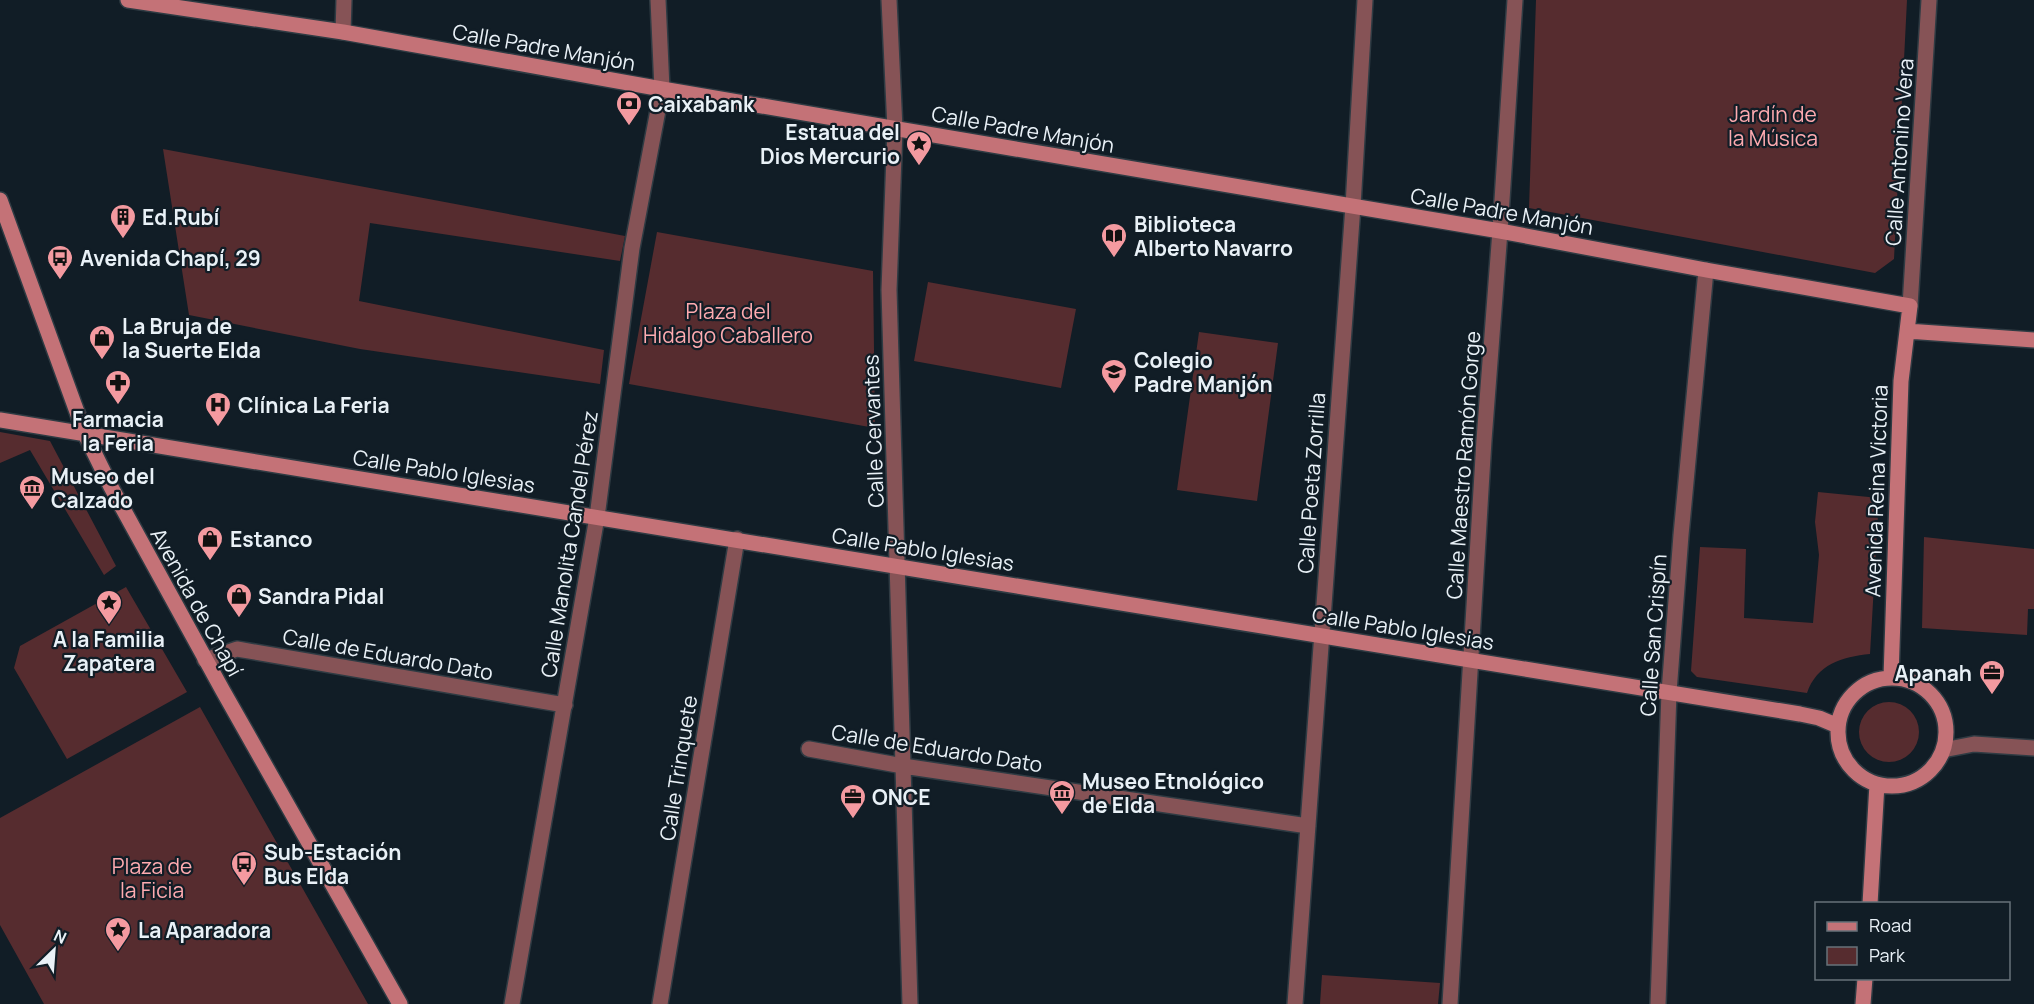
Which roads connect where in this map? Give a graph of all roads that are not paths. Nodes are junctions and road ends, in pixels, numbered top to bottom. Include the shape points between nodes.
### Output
1 (128, 0) edge
2 (344, 0) edge
3 (658, 0) edge
4 (889, 0) edge
5 (1365, 0) edge
6 (1515, 0) edge
7 (1929, 0) edge
8 (343, 32) junction
9 (662, 89) junction
10 (895, 129) junction
11 (0, 200) edge
12 (1353, 206) junction
13 (1500, 231) junction
14 (1706, 270) junction
15 (1910, 306) junction
16 (1907, 331) junction
17 (2034, 340) edge
18 (0, 420) edge
19 (85, 434) junction
20 (597, 517) junction
21 (737, 539) junction
22 (898, 566) junction
23 (1321, 635) junction
24 (205, 660) junction
25 (1471, 661) junction
26 (1891, 677) junction
27 (1670, 692) junction
28 (565, 705) junction
29 (1838, 726) junction
30 (2034, 748) edge
31 (809, 749) dead end
32 (1943, 750) junction
33 (903, 765) junction
34 (1877, 784) junction
35 (1308, 826) junction
36 (1870, 902) edge
37 (1865, 980) edge
38 (400, 1004) edge
39 (512, 1004) edge
40 (660, 1004) edge
41 (910, 1004) edge
42 (1295, 1004) edge
43 (1450, 1004) edge
44 (1658, 1004) edge
45 (1863, 1004) edge

1 - 8 street, Calle Padre Manjón
2 - 8 street
3 - 9 street, Calle Manolita Candel Pérez
4 - 10 street, Calle Cervantes
5 - 12 street, Calle Poeta Zorrilla
6 - 13 street, Calle Maestro Ramón Gorge
7 - 15 street, Calle Antonino Vera
8 - 9 street, Calle Padre Manjón
9 - 10 street, Calle Padre Manjón
9 - 20 street, Calle Manolita Candel Pérez via 632,249
10 - 12 street, Calle Padre Manjón
10 - 22 street, Calle Cervantes via 889,290
11 - 19 street, Avenida de Chapí
12 - 13 street, Calle Padre Manjón
12 - 23 street, Calle Poeta Zorrilla
13 - 14 street, Calle Padre Manjón
13 - 25 street, Calle Maestro Ramón Gorge
14 - 15 street, Calle Padre Manjón
14 - 27 street, Calle San Crispín
15 - 16 street, Avenida Reina Victoria
16 - 17 street
16 - 26 street, Avenida Reina Victoria via 1901,381
18 - 19 street, Calle Pablo Iglesias
19 - 20 street, Calle Pablo Iglesias
19 - 24 street, Avenida de Chapí
20 - 21 street, Calle Pablo Iglesias
20 - 28 street, Calle Manolita Candel Pérez
21 - 22 street, Calle Pablo Iglesias
21 - 40 street, Calle Trinquete
22 - 23 street, Calle Pablo Iglesias
22 - 33 street, Calle Cervantes
23 - 25 street, Calle Pablo Iglesias
23 - 35 street, Calle Poeta Zorrilla
24 - 28 street, Calle de Eduardo Dato via 237,649
24 - 38 street, Avenida de Chapí
25 - 27 street, Calle Pablo Iglesias
25 - 43 street, Calle Maestro Ramón Gorge
26 - 29 street via 1877,679 1853,694 1844,705
26 - 32 street via 1924,688 1936,700 1944,715
27 - 29 street, Calle Pablo Iglesias via 1800,714
27 - 44 street, Calle San Crispín
28 - 39 street, Calle Manolita Candel Pérez
29 - 34 street via 1843,755 1852,768
30 - 32 street via 1974,744
31 - 33 street, Calle de Eduardo Dato
32 - 34 street via 1924,776 1893,786
33 - 35 street, Calle de Eduardo Dato
33 - 41 street, Calle Cervantes
34 - 36 street
35 - 42 street, Calle Poeta Zorrilla
37 - 45 street

